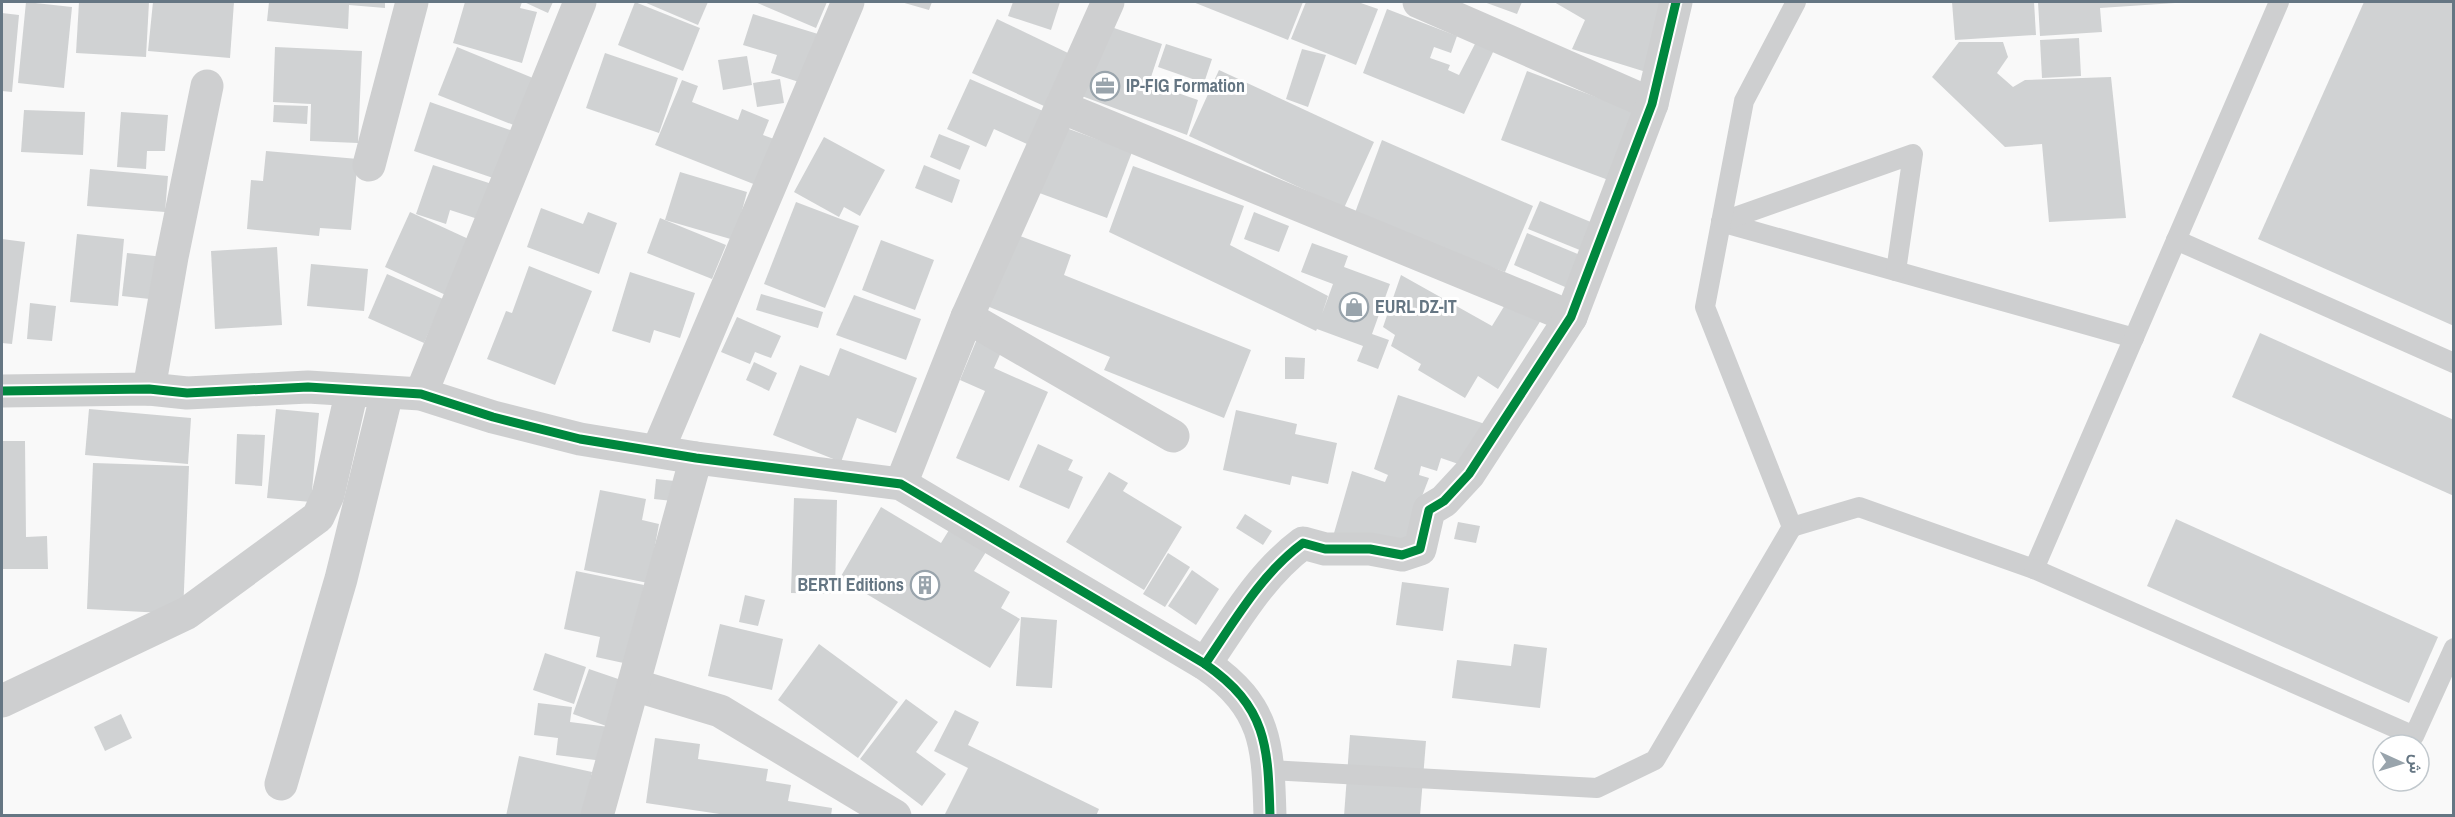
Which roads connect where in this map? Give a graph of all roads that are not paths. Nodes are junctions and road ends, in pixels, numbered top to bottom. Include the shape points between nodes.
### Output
1 (412, 2) edge
2 (580, 2) edge
3 (848, 2) edge
4 (1108, 2) edge
5 (1419, 2) edge
6 (1676, 2) edge
7 (1796, 2) edge
8 (2279, 2) edge
9 (207, 87) dead end
10 (1652, 104) junction
11 (1061, 106) junction
12 (369, 165) dead end
13 (1721, 222) junction
14 (2176, 240) junction
15 (1896, 272) junction
16 (967, 316) junction
17 (1571, 317) junction
18 (2134, 339) junction
19 (2454, 363) edge
20 (148, 389) junction
21 (352, 390) junction
22 (2, 392) edge
23 (387, 393) junction
24 (420, 394) junction
25 (1173, 436) dead end
26 (658, 450) junction
27 (696, 458) junction
28 (901, 484) junction
29 (1792, 526) junction
30 (2034, 569) junction
31 (2454, 648) edge
32 (1205, 664) junction
33 (634, 685) junction
34 (2, 701) edge
35 (1269, 770) junction
36 (281, 784) dead end
37 (597, 816) edge
38 (895, 816) edge
39 (1270, 816) edge

1 - 12 street
2 - 24 street
3 - 26 street
4 - 11 street
5 - 10 street
6 - 10 street
7 - 13 lane via 1744,101
8 - 14 lane
9 - 20 street
10 - 17 street
11 - 16 street
11 - 17 street
13 - 15 lane
13 - 15 lane via 1913,154
13 - 29 lane via 1705,307
14 - 18 lane
14 - 19 lane
15 - 18 lane
16 - 25 street
16 - 28 street
17 - 32 street via 1468,474 1444,501 1429,510 1420,549 1402,555 1370,549 1325,549 1303,543 1282,558 1266,577
18 - 30 lane
20 - 21 street via 187,393 308,387
20 - 22 street
21 - 23 street
21 - 34 street via 328,495 318,517 186,613
23 - 24 street
23 - 36 street via 341,579
24 - 26 street via 580,439
26 - 27 street
27 - 28 street
27 - 33 street
28 - 32 street
29 - 30 lane via 1859,507
29 - 35 lane via 1655,760 1598,788
30 - 31 lane via 2414,736
32 - 35 street via 1239,691 1251,708 1263,738
33 - 37 street
33 - 38 street via 720,711
35 - 39 street

